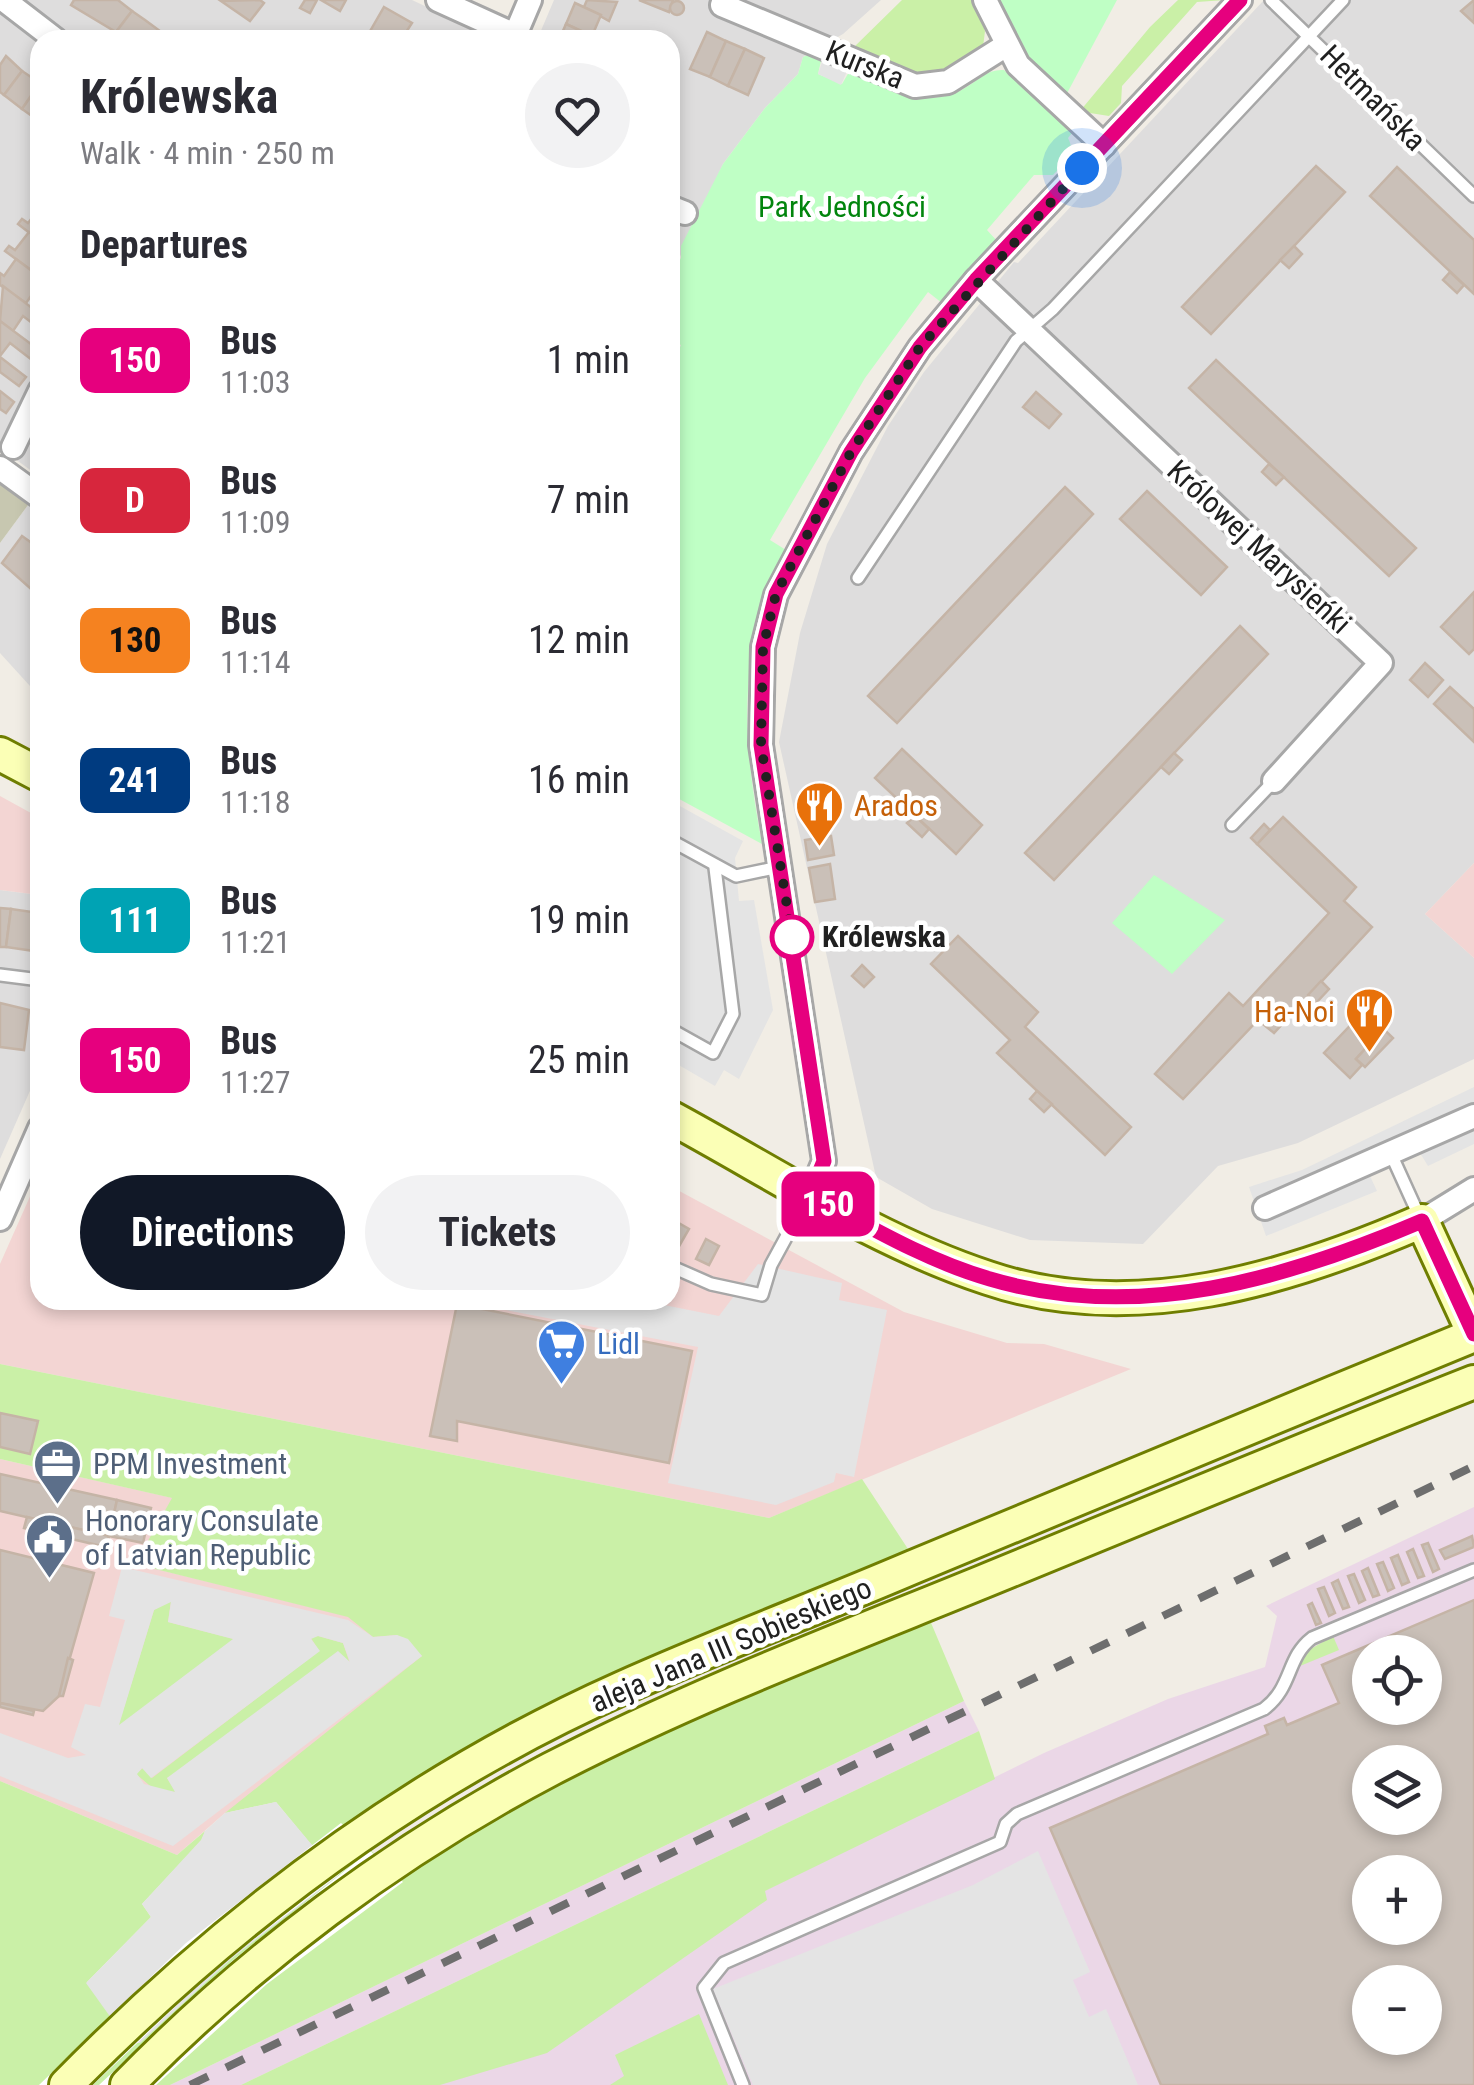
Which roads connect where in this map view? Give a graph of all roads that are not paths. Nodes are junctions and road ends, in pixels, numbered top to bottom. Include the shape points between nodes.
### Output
1 (4, 0) edge
2 (438, 0) edge
3 (530, 0) edge
4 (985, 0) edge
5 (1240, 0) edge
6 (1271, 0) edge
7 (1343, 0) edge
8 (722, 4) dead end
9 (43, 30) edge
10 (500, 30) edge
11 (517, 30) edge
12 (1309, 36) junction
13 (1005, 46) junction
14 (1104, 145) junction
15 (1474, 196) edge
16 (976, 280) junction
17 (1027, 330) junction
18 (30, 410) edge
19 (30, 431) edge
20 (4, 459) edge
21 (30, 486) edge
22 (858, 578) dead end
23 (0, 754) edge
24 (30, 770) edge
25 (1274, 781) joint
26 (1232, 825) dead end
27 (680, 846) edge
28 (779, 867) junction
29 (715, 868) junction
30 (0, 975) edge
31 (30, 979) edge
32 (680, 1035) edge
33 (1474, 1116) edge
34 (680, 1123) edge
35 (30, 1145) edge
36 (1390, 1154) junction
37 (1474, 1189) edge
38 (810, 1195) junction
39 (1265, 1208) dead end
40 (0, 1219) edge
41 (1422, 1221) junction
42 (680, 1270) edge
43 (1474, 1334) edge
44 (1474, 1348) edge
45 (1474, 1382) edge
46 (1414, 1406) junction
47 (1474, 1570) edge
48 (66, 2085) edge
49 (127, 2085) edge
50 (743, 2085) edge

1 - 9 street
2 - 10 street
3 - 11 street
4 - 13 street
5 - 14 street
6 - 12 lane, Hetmańska
7 - 12 lane
8 - 13 street, Kurska via 915,86 948,82
12 - 15 lane, Hetmańska
12 - 17 lane
13 - 14 street via 1038,88
14 - 16 street
16 - 17 street, Królowej Marysieńki
16 - 28 street via 888,392 776,594 759,690
17 - 22 lane
17 - 25 street, Królowej Marysieńki via 1382,662
18 - 20 street
19 - 20 street
20 - 21 street
23 - 24 main road
25 - 26 lane, Królowej Marysieńki
27 - 29 lane
28 - 29 lane via 736,876
28 - 38 street via 824,1161
29 - 32 lane via 733,1014 712,1054
30 - 31 lane
33 - 36 street
34 - 38 main road
35 - 40 street via 12,1175
36 - 39 street
36 - 41 lane
37 - 41 street
38 - 41 main road via 991,1280 1110,1297 1263,1280
38 - 42 lane via 762,1294
41 - 43 main road
43 - 48 main road, aleja Jana III Sobieskiego via 619,1689 482,1760 356,1837 206,1951
44 - 46 main road
45 - 46 main road, aleja Jana III Sobieskiego
46 - 49 main road, aleja Jana III Sobieskiego via 628,1731 502,1796 388,1867 242,1978
47 - 50 lane via 1312,1638 1300,1647 1279,1698 1264,1709 1017,1814 1000,1842 724,1964 704,1988

